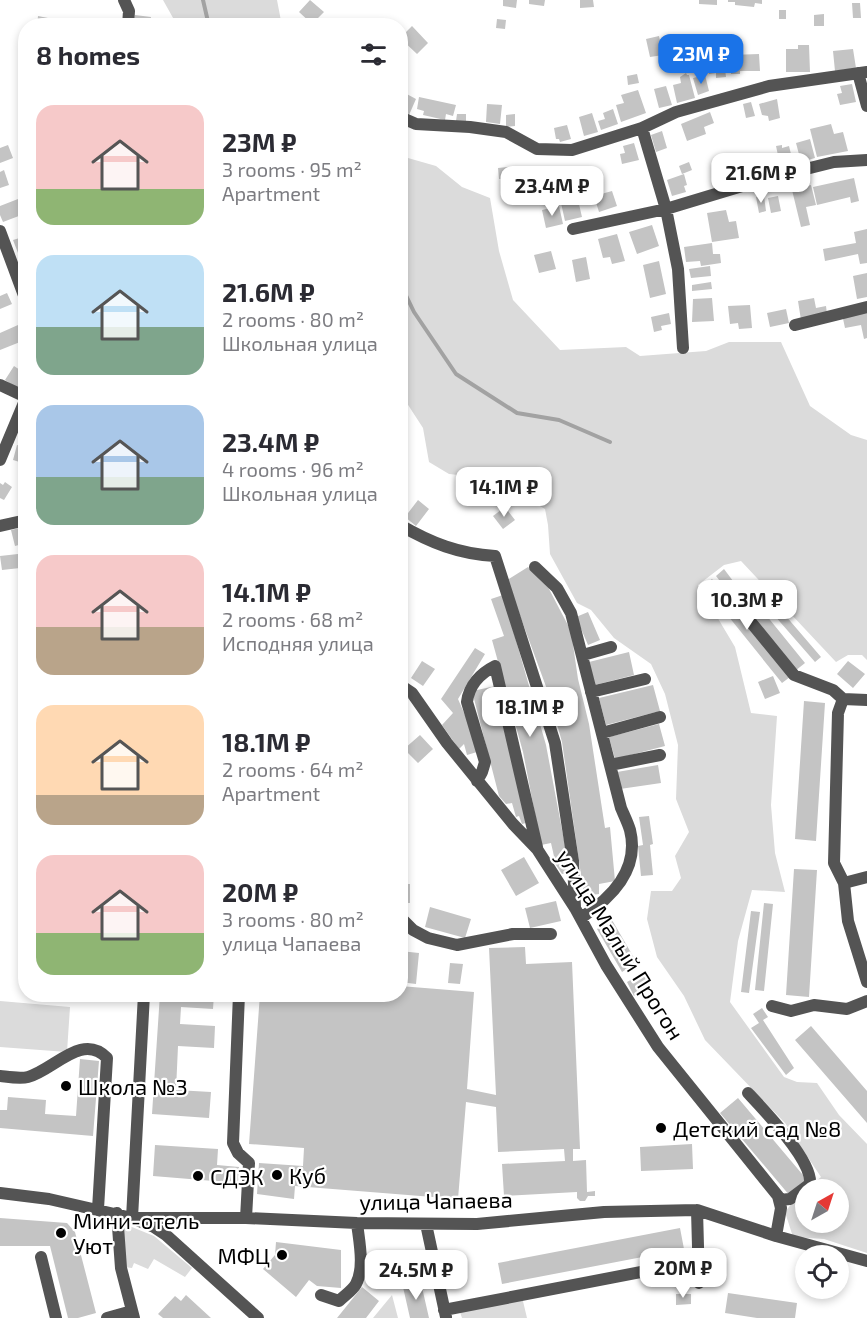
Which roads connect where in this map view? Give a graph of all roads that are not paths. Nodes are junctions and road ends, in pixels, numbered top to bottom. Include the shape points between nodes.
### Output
1 (124, 0) edge
2 (129, 18) edge
3 (863, 73) edge
4 (867, 106) edge
5 (408, 120) edge
6 (642, 128) junction
7 (866, 164) edge
8 (666, 209) junction
9 (573, 230) dead end
10 (0, 231) edge
11 (18, 279) edge
12 (867, 307) edge
13 (795, 325) dead end
14 (683, 348) dead end
15 (0, 385) edge
16 (18, 393) edge
17 (18, 416) edge
18 (0, 460) edge
19 (18, 522) edge
20 (0, 526) edge
21 (408, 529) edge
22 (535, 567) dead end
23 (736, 604) dead end
24 (610, 647) dead end
25 (583, 655) junction
26 (645, 679) dead end
27 (408, 690) edge
28 (591, 692) junction
29 (843, 699) junction
30 (867, 700) edge
31 (660, 717) dead end
32 (602, 733) junction
33 (660, 755) dead end
34 (610, 765) junction
35 (477, 781) junction
36 (537, 849) junction
37 (867, 877) edge
38 (844, 883) junction
39 (578, 913) junction
40 (408, 926) edge
41 (551, 934) dead end
42 (867, 982) edge
43 (867, 1001) edge
44 (144, 1002) edge
45 (239, 1002) edge
46 (772, 1006) dead end
47 (0, 1076) edge
48 (748, 1093) dead end
49 (0, 1193) edge
50 (779, 1200) junction
51 (98, 1209) junction
52 (697, 1210) junction
53 (117, 1214) junction
54 (132, 1218) junction
55 (246, 1218) junction
56 (357, 1223) junction
57 (426, 1224) junction
58 (776, 1236) junction
59 (41, 1257) dead end
60 (698, 1261) junction
61 (867, 1261) edge
62 (699, 1283) dead end
63 (321, 1295) dead end
64 (445, 1314) edge
65 (133, 1315) edge
66 (56, 1318) edge
67 (106, 1318) edge
68 (258, 1318) edge

1 - 2 street
3 - 4 street
3 - 6 street via 770,86 676,112
5 - 6 street via 507,132 537,149 572,150
6 - 8 street
7 - 8 street via 834,162
8 - 9 street
8 - 14 street via 678,269
10 - 11 street
12 - 13 street
15 - 16 street
17 - 18 street
19 - 20 street
21 - 39 street via 444,548 495,556 555,743
22 - 25 street via 557,588 571,613
23 - 29 street via 794,675 833,690
24 - 25 street
25 - 28 street
26 - 28 street
27 - 35 street, улица Малый Прогон
28 - 32 street
29 - 30 street
29 - 38 street via 838,713 834,863
31 - 32 street
32 - 34 street
33 - 34 street
34 - 39 street via 630,831 632,854 627,874 612,891
35 - 36 street, улица Малый Прогон
35 - 36 street via 485,762 467,702 468,693 483,672 495,666
36 - 39 street, улица Малый Прогон
37 - 38 street
38 - 42 street via 848,921
39 - 50 street, улица Малый Прогон via 658,1047
40 - 41 street via 428,938 457,945 513,934
43 - 46 street via 847,1009 814,1005 791,1011
44 - 54 street
45 - 55 street via 233,1143 249,1163
47 - 51 street via 27,1077 86,1049 100,1050 107,1058
48 - 50 street via 782,1131 808,1170 810,1184 790,1199
49 - 51 street, улица Чапаева
50 - 58 street
51 - 53 street, улица Чапаева
52 - 57 street, улица Чапаева
52 - 58 street, улица Чапаева
52 - 60 street
53 - 54 street, улица Чапаева
53 - 65 street via 121,1268
54 - 55 street, улица Чапаева
54 - 68 street via 166,1235
55 - 56 street, улица Чапаева
56 - 57 street, улица Чапаева
56 - 63 street via 360,1254 356,1286 339,1301
57 - 64 street
58 - 61 street, улица Чапаева
59 - 66 street
60 - 62 street
60 - 64 street
65 - 67 street

